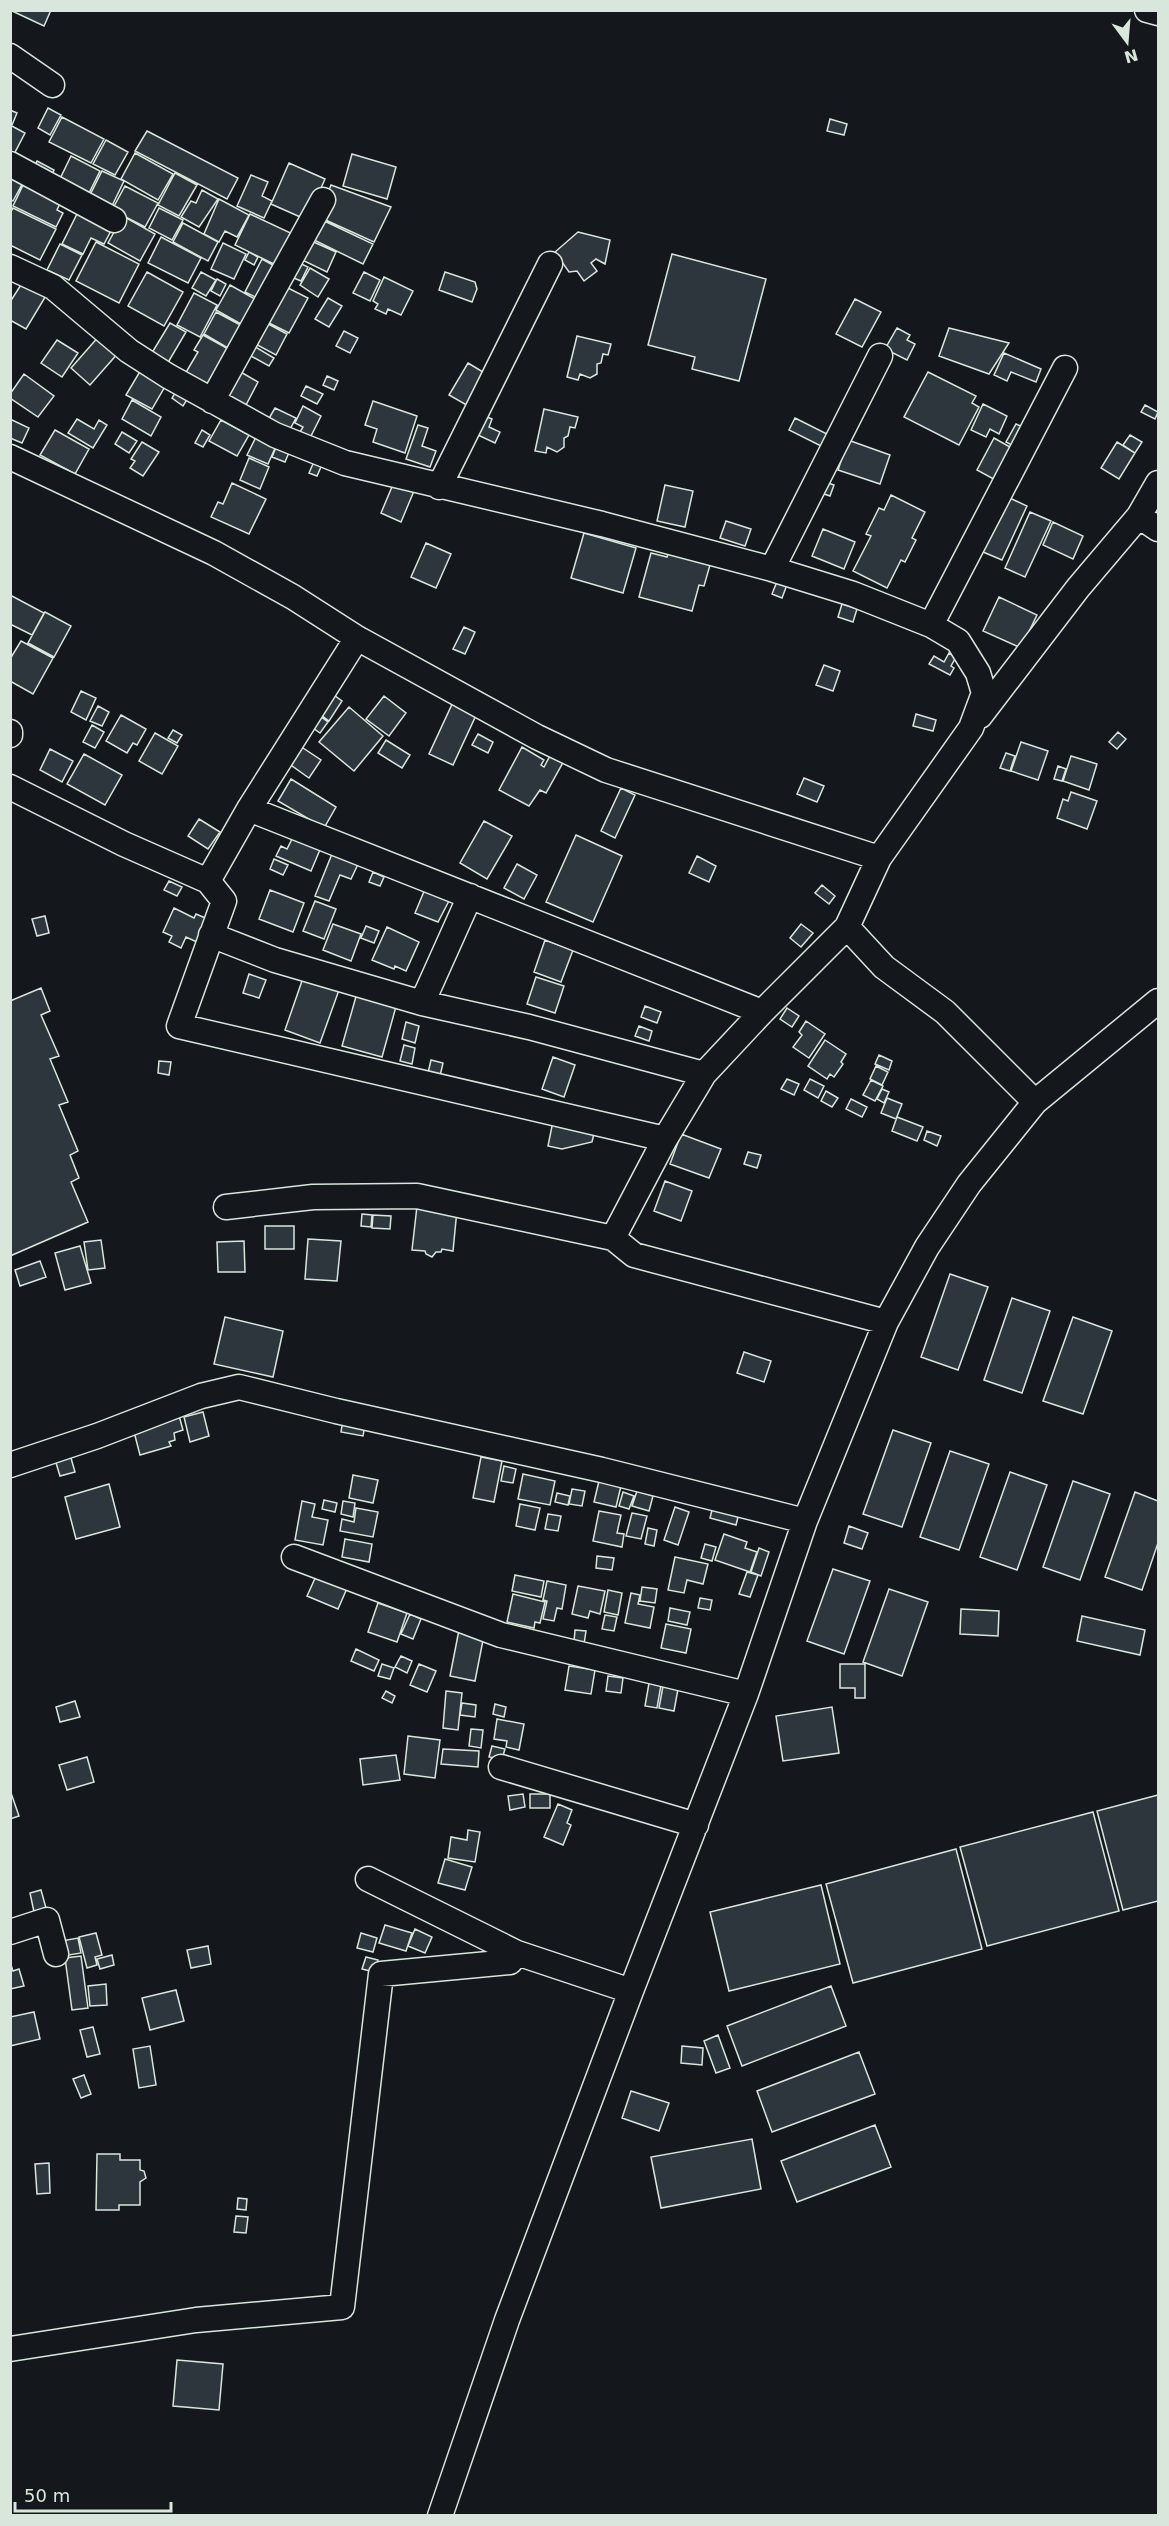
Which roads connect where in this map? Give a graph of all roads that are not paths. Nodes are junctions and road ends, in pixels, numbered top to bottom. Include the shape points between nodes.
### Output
1 (1147, 10) edge
2 (1158, 13) edge
3 (10, 56) edge
4 (52, 85) dead end
5 (10, 164) edge
6 (323, 200) dead end
7 (114, 220) dead end
8 (550, 264) dead end
9 (10, 267) edge
10 (880, 356) dead end
11 (1065, 368) dead end
12 (212, 401) junction
13 (10, 457) edge
14 (1158, 483) edge
15 (439, 487) junction
16 (1149, 523) edge
17 (772, 569) junction
18 (930, 625) junction
19 (357, 638) junction
20 (971, 728) junction
21 (10, 788) edge
22 (249, 809) junction
23 (879, 858) junction
24 (208, 881) junction
25 (471, 896) junction
26 (847, 927) junction
27 (211, 935) junction
28 (1158, 1001) edge
29 (422, 1003) junction
30 (762, 1012) junction
31 (704, 1074) junction
32 (1035, 1102) junction
33 (665, 1139) junction
34 (226, 1207) dead end
35 (613, 1238) junction
36 (886, 1322) junction
37 (10, 1465) edge
38 (805, 1521) junction
39 (294, 1557) dead end
40 (746, 1694) junction
41 (501, 1767) dead end
42 (696, 1825) junction
43 (368, 1879) dead end
44 (10, 1932) edge
45 (517, 1953) junction
46 (56, 1954) dead end
47 (631, 1991) junction
48 (10, 2349) edge
49 (440, 2516) edge

1 - 2 street
3 - 4 street
5 - 7 street
6 - 12 street
8 - 15 street
9 - 12 street via 53,287 129,351
10 - 17 street
11 - 18 street
12 - 15 street via 275,435 345,463
13 - 19 street via 213,553
14 - 16 street
15 - 17 street via 602,524
16 - 20 street via 1078,588
17 - 18 street via 853,594
18 - 20 street via 957,641 978,673 984,693
19 - 22 street
19 - 23 street via 537,737 606,770
20 - 23 street
21 - 24 street
22 - 24 street
22 - 25 street
23 - 26 street
24 - 27 street via 224,901
25 - 29 street
25 - 30 street
26 - 30 street
26 - 32 street via 884,967 945,1012
27 - 29 street via 275,960
27 - 33 street via 179,1026
28 - 32 street
29 - 31 street via 530,1027
30 - 31 street
31 - 33 street
32 - 36 street via 933,1238
33 - 35 street
34 - 35 street via 313,1197 417,1196
35 - 36 street via 634,1255
36 - 38 street
37 - 38 street via 201,1396 239,1387
38 - 40 street
39 - 40 street via 501,1635
40 - 42 street
41 - 42 street
42 - 47 street
43 - 45 street
44 - 46 street via 47,1920
45 - 47 street
45 - 48 street via 510,1962 381,1974 342,2307 196,2320
47 - 49 street via 507,2320

